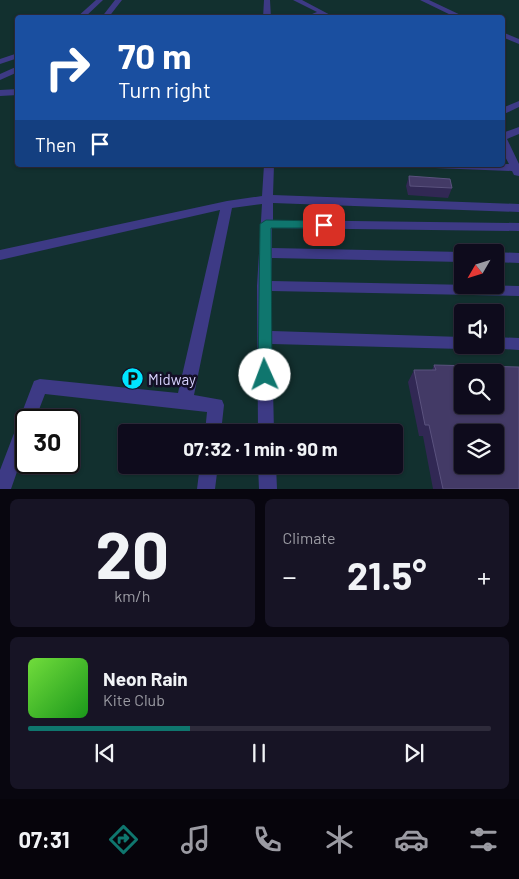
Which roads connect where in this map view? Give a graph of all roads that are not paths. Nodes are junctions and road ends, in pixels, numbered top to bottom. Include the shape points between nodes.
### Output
1 (100, 0) edge
2 (119, 0) edge
3 (267, 0) edge
4 (296, 0) edge
5 (424, 0) edge
6 (323, 12) junction
7 (82, 15) edge
8 (106, 15) edge
9 (267, 15) edge
10 (314, 15) edge
11 (328, 15) edge
12 (457, 15) edge
13 (505, 35) edge
14 (519, 42) edge
15 (15, 56) edge
16 (0, 62) edge
17 (15, 70) edge
18 (0, 77) edge
19 (0, 92) edge
20 (15, 92) edge
21 (519, 104) edge
22 (505, 111) edge
23 (519, 130) edge
24 (505, 140) edge
25 (505, 141) edge
26 (505, 143) edge
27 (519, 147) edge
28 (269, 167) edge
29 (468, 167) edge
30 (518, 170) edge
31 (267, 199) junction
32 (227, 205) junction
33 (519, 208) edge
34 (266, 224) junction
35 (519, 227) edge
36 (265, 253) junction
37 (0, 255) edge
38 (454, 257) edge
39 (504, 257) edge
40 (519, 258) edge
41 (264, 286) junction
42 (519, 291) edge
43 (264, 337) junction
44 (454, 343) edge
45 (504, 344) edge
46 (519, 344) edge
47 (184, 402) junction
48 (32, 409) edge
49 (213, 424) edge
50 (266, 424) edge
51 (15, 454) edge
52 (208, 474) edge
53 (267, 474) edge
54 (2, 489) edge
55 (206, 489) edge
56 (268, 489) edge

1 - 7 street
2 - 8 street
3 - 9 street
4 - 6 street
5 - 12 street
6 - 10 street
6 - 11 street
13 - 14 street
15 - 16 street
17 - 18 street
19 - 20 street
21 - 22 street
23 - 24 street
25 - 27 street
26 - 30 street
28 - 31 street
29 - 30 street
31 - 32 street
31 - 33 street
31 - 34 street
32 - 37 street
32 - 47 street
34 - 35 street
34 - 36 street
36 - 38 street
36 - 41 street
39 - 40 street
41 - 42 street
41 - 43 street
43 - 44 street
43 - 50 street
45 - 46 street
47 - 48 street via 40,386
47 - 49 street via 216,405
51 - 54 street
52 - 55 street
53 - 56 street

